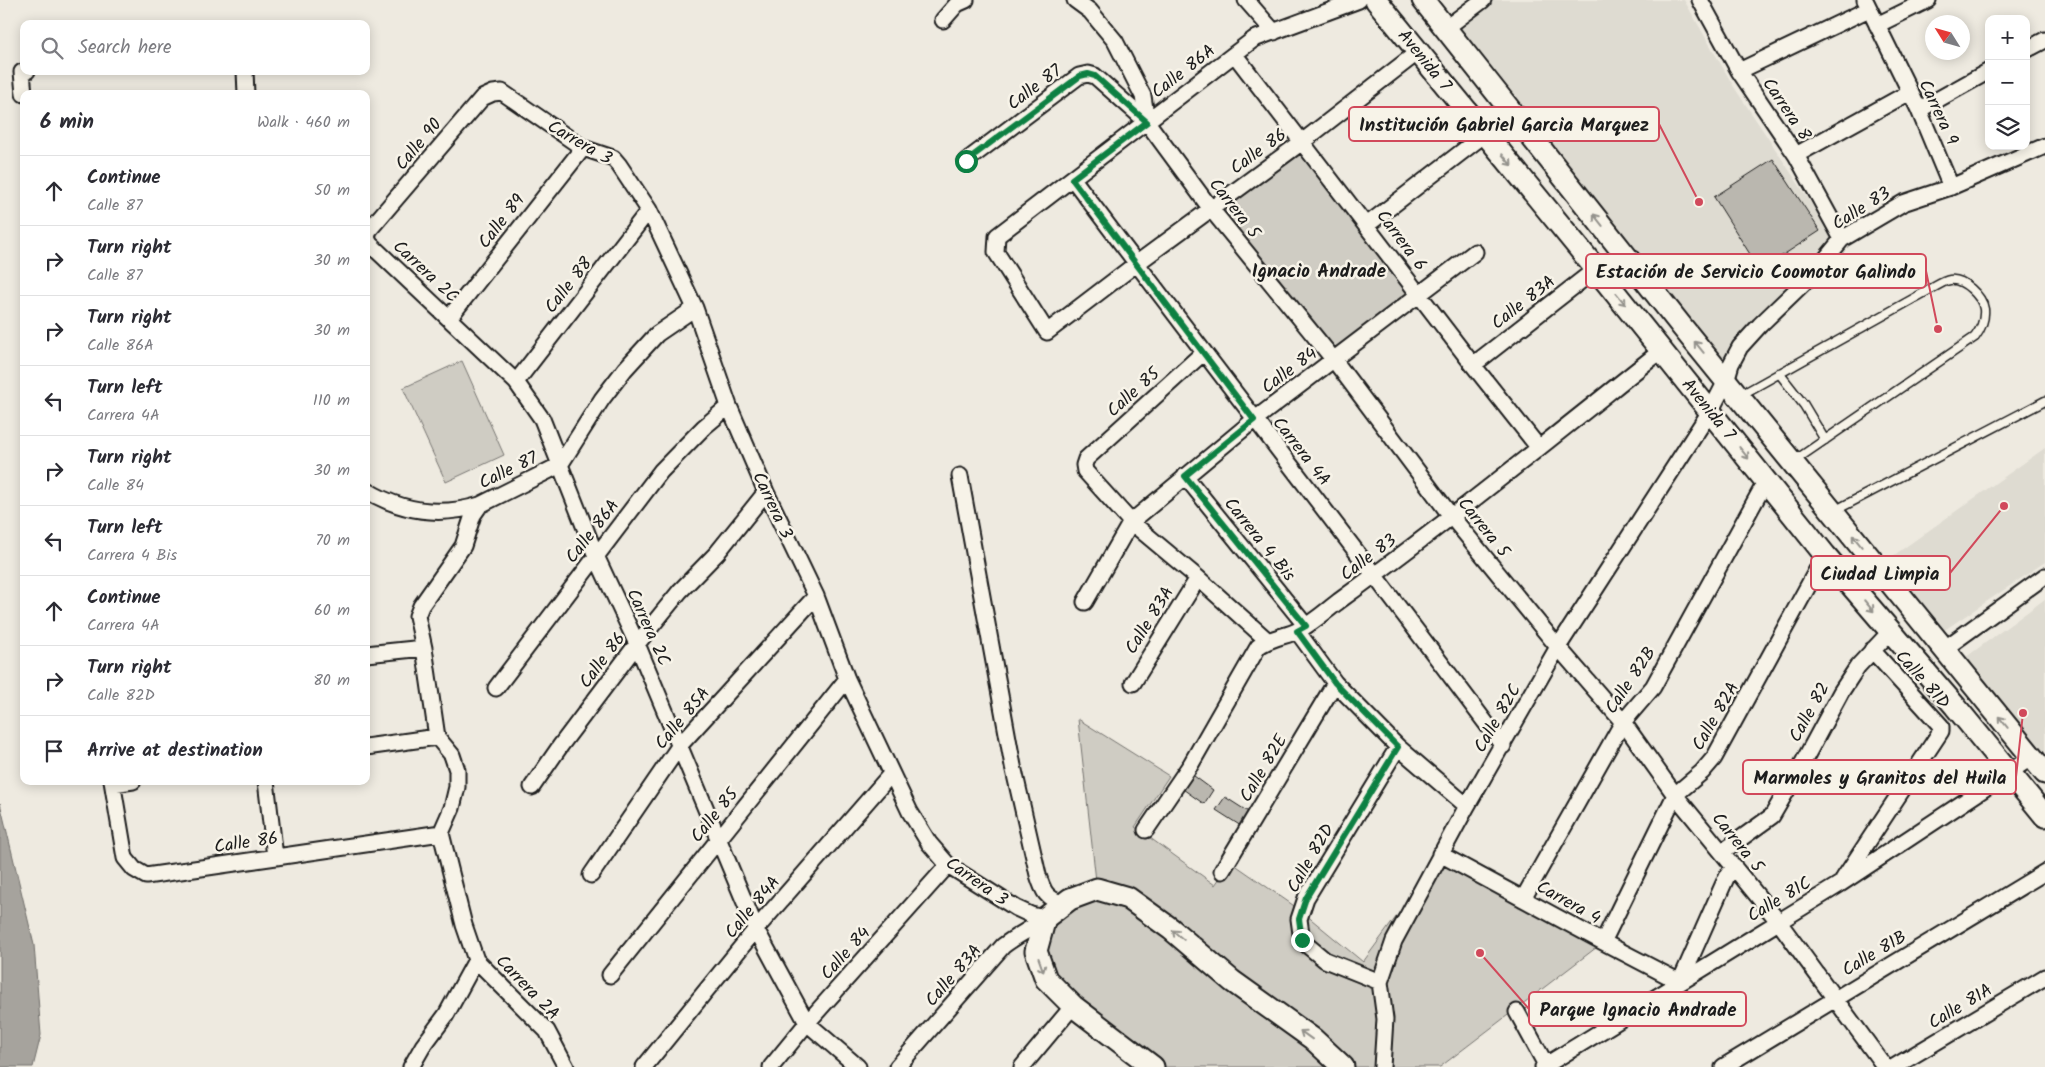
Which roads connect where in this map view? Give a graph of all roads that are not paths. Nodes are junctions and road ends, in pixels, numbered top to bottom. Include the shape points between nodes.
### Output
1 (1076, 0) edge
2 (1246, 0) edge
3 (1359, 0) edge
4 (1376, 0) edge
5 (1423, 0) edge
6 (1483, 0) edge
7 (1700, 0) edge
8 (1928, 0) edge
9 (959, 2) edge
10 (1867, 4) edge
11 (943, 20) dead end
12 (1878, 25) junction
13 (1446, 28) junction
14 (1274, 32) junction
15 (2045, 40) edge
16 (2030, 48) edge
17 (1418, 52) junction
18 (1235, 55) junction
19 (1739, 71) junction
20 (1985, 73) edge
21 (25, 75) edge
22 (245, 75) edge
23 (24, 90) edge
24 (246, 90) edge
25 (502, 92) joint
26 (1910, 92) junction
27 (1919, 110) junction
28 (1147, 122) junction
29 (1485, 134) junction
30 (1302, 142) junction
31 (2045, 146) edge
32 (583, 148) junction
33 (1796, 155) junction
34 (966, 161) dead end
35 (1072, 179) junction
36 (1952, 187) junction
37 (1211, 209) junction
38 (649, 210) junction
39 (1367, 225) junction
40 (370, 230) edge
41 (1842, 239) junction
42 (370, 244) edge
43 (1475, 252) dead end
44 (1136, 264) junction
45 (1596, 269) junction
46 (1419, 294) junction
47 (695, 308) junction
48 (449, 318) junction
49 (1047, 332) joint
50 (1662, 350) junction
51 (1204, 352) junction
52 (1334, 360) junction
53 (1473, 365) junction
54 (1779, 373) junction
55 (516, 382) junction
56 (1732, 388) junction
57 (2045, 401) edge
58 (729, 406) junction
59 (1711, 410) junction
60 (1254, 420) junction
61 (1825, 440) junction
62 (1539, 448) junction
63 (1792, 463) junction
64 (560, 465) junction
65 (960, 476) dead end
66 (1185, 476) junction
67 (1766, 481) junction
68 (370, 492) edge
69 (766, 492) junction
70 (480, 505) junction
71 (1832, 512) junction
72 (1451, 516) junction
73 (1131, 522) junction
74 (1826, 555) junction
75 (596, 556) junction
76 (1375, 575) junction
77 (2045, 576) edge
78 (1198, 578) junction
79 (816, 596) junction
80 (1085, 602) dead end
81 (1301, 628) junction
82 (1890, 632) junction
83 (1267, 640) junction
84 (637, 644) junction
85 (1558, 647) junction
86 (424, 648) junction
87 (1944, 649) junction
88 (1872, 650) junction
89 (370, 654) edge
90 (847, 679) junction
91 (1133, 683) dead end
92 (1335, 683) junction
93 (496, 688) dead end
94 (1623, 722) junction
95 (437, 737) junction
96 (680, 745) junction
97 (1503, 746) junction
98 (370, 747) edge
99 (1398, 747) junction
100 (2038, 765) edge
101 (2010, 772) junction
102 (891, 774) junction
103 (112, 785) edge
104 (266, 785) edge
105 (532, 787) dead end
106 (1675, 795) junction
107 (1467, 806) junction
108 (2045, 816) edge
109 (1146, 830) dead end
110 (441, 833) junction
111 (719, 839) junction
112 (1722, 852) junction
113 (1440, 854) junction
114 (275, 857) junction
115 (948, 865) junction
116 (1734, 866) junction
117 (1222, 871) dead end
118 (2045, 872) edge
119 (591, 875) dead end
120 (1840, 884) junction
121 (1524, 899) junction
122 (1064, 904) junction
123 (1045, 918) junction
124 (1778, 921) junction
125 (756, 930) junction
126 (1603, 942) junction
127 (476, 960) junction
128 (610, 975) dead end
129 (2045, 977) edge
130 (1380, 982) junction
131 (1680, 982) junction
132 (1834, 999) junction
133 (1073, 1006) junction
134 (1517, 1012) dead end
135 (807, 1023) junction
136 (1545, 1066) edge
137 (411, 1067) edge
138 (566, 1067) edge
139 (644, 1067) edge
140 (771, 1067) edge
141 (858, 1067) edge
142 (897, 1067) edge
143 (1022, 1067) edge
144 (1153, 1067) edge
145 (1343, 1067) edge
146 (1382, 1067) edge
147 (1723, 1067) edge
148 (1885, 1067) edge
149 (1894, 1067) edge

1 - 28 street, Carrera 5 via 1090,11 1115,41 1143,96
2 - 14 street
3 - 14 street, Calle 86A
4 - 17 main road, Avenida 7
5 - 13 main road, Avenida 7
6 - 13 street
7 - 19 street, Carrera 8
8 - 12 street
9 - 11 street
10 - 12 street, Carrera 9
10 - 19 street
12 - 26 street, Carrera 9
56 -> 13 main road, Avenida 7
14 - 18 street, Calle 86A via 1254,39
15 - 16 street
17 - 29 main road, Avenida 7
17 - 30 street, Calle 86
18 - 28 street, Calle 86A
18 - 30 street, Carrera 6
19 - 33 street, Carrera 8
20 - 27 street
21 - 23 street
22 - 24 street
25 - 32 street, Carrera 3
25 - 40 street, Calle 90 via 482,98
26 - 27 street, Carrera 9
26 - 33 street
27 - 36 street, Carrera 9
28 - 34 street, Calle 87 via 1095,76 1088,74 1080,76
28 - 35 street, Calle 86A
28 - 37 street, Carrera 5
29 - 39 street
29 -> 45 main road, Avenida 7
30 - 37 street, Calle 86
30 - 39 street, Carrera 6
31 - 36 street, Calle 83
32 - 38 street, Carrera 3 via 613,158
32 - 48 street, Calle 89
33 - 41 street, Carrera 8
35 - 44 street, Carrera 4A
35 - 49 street, Calle 86A via 997,236 996,252
36 - 41 street, Calle 83 via 1903,203
37 - 44 street, Calle 86
37 - 52 street, Carrera 5
38 - 47 street, Carrera 3
38 - 55 street, Calle 88
39 - 46 street, Carrera 6
41 - 56 street, Calle 83 via 1815,272 1740,347 1731,364
42 - 48 street, Carrera 2C
43 - 46 street, Calle 84
44 - 49 street, Calle 86
44 - 51 street, Carrera 4A
45 -> 50 main road, Avenida 7
45 - 53 street, Calle 83A
46 - 52 street, Calle 84
46 - 53 street, Carrera 6
47 - 58 street, Carrera 3
47 - 64 street, Calle 87 via 657,334 625,369
48 - 55 street, Carrera 2C
50 - 59 main road, Avenida 7
50 - 62 street, Calle 83
51 - 60 street, Carrera 4A
51 - 73 street, Calle 85 via 1086,459 1085,471
52 - 60 street, Calle 84
52 - 72 street, Carrera 5
53 - 62 street, Carrera 6
54 - 56 lane
54 - 61 lane
54 - 61 lane via 1951,280 1963,283 1977,295 1984,308 1982,327 1975,337
55 - 64 street, Carrera 2C via 542,419
56 - 59 street, Calle 83
56 - 63 main road, Avenida 7
57 - 71 lane
58 - 69 street, Carrera 3
58 - 75 street, Calle 86A via 662,471
59 -> 67 main road, Avenida 7
59 - 85 street, Calle 82C
60 - 66 street, Calle 84
60 - 76 street, Carrera 4A
61 - 63 lane
62 - 72 street, Calle 83
63 - 71 main road, Avenida 7
64 - 70 street, Calle 87
64 - 75 street, Carrera 2C
65 - 122 street via 1012,756 1038,875 1044,892 1052,901
66 - 73 street, Calle 84
66 - 81 street, Carrera 4 Bis
67 - 74 main road, Avenida 7
67 - 94 street, Calle 82B via 1653,687
68 - 70 street via 417,511 459,511
69 - 79 street, Carrera 3
69 - 84 street, Calle 86
70 - 86 street, Calle 87 via 473,515 463,546 417,616
87 -> 71 main road, Avenida 7
72 - 76 street, Calle 83
72 - 85 street, Carrera 5
73 - 78 street
73 - 80 street, Calle 84
74 -> 82 main road, Avenida 7
74 - 106 street, Calle 82A via 1714,758
75 - 84 street, Carrera 2C
75 - 93 street, Calle 86A
76 - 81 street, Calle 83
76 - 97 street, Carrera 4A
77 - 87 street
78 - 83 street
78 - 91 street, Calle 83A
79 - 90 street, Carrera 3
79 - 96 street, Calle 85A
81 - 83 street, Calle 83
81 - 92 street
82 - 88 street, Calle 82
82 - 101 main road, Avenida 7
83 - 109 street via 1258,647 1191,764
84 - 96 street, Carrera 2C
84 - 105 street, Calle 86
85 - 94 street, Carrera 5
85 - 97 street, Calle 82C
86 - 89 street
86 - 95 street, Calle 87
100 -> 87 main road, Avenida 7
88 - 112 street, Calle 82 via 1841,692 1772,816
88 - 120 street, Calle 81D via 1941,726 1941,731
90 - 102 street, Carrera 3
90 - 111 street, Calle 85
92 - 99 street
92 - 117 street, Calle 82E
94 - 106 street, Carrera 5
94 - 121 street, Calle 82B
95 - 98 street
95 - 110 street via 452,755 457,770 452,808
96 - 111 street, Carrera 2C
96 - 119 street, Calle 85A
97 - 107 street, Calle 82C
99 - 107 street
99 - 130 street, Calle 82D via 1306,898 1299,919 1302,940 1325,960
100 - 101 street, Calle 81C
101 - 108 main road, Avenida 7
101 - 120 street, Calle 81C
102 - 115 street, Carrera 3 via 929,843
102 - 125 street, Calle 84A
103 - 114 street, Calle 86 via 125,858 146,876
104 - 114 street
106 - 112 street, Carrera 5
106 - 126 street, Calle 82A
107 - 113 street, Calle 82C
110 - 114 street, Calle 86
110 - 127 street
111 - 125 street, Carrera 2C
111 - 128 street, Calle 85
112 - 116 street, Carrera 5
113 - 121 street, Carrera 4
113 - 130 street, Calle 82C via 1394,941
115 - 123 street, Carrera 3 via 1016,908
115 - 135 street, Calle 84
116 - 124 street, Carrera 5
116 - 131 street
118 - 132 street, Calle 81B
120 - 124 street, Calle 81C
121 - 126 street, Carrera 4
122 - 123 main road
145 -> 122 main road via 1312,1039 1232,981 1171,929 1128,898 1097,889
123 -> 133 main road via 1036,951 1046,979
123 - 142 street, Calle 83A via 1003,946
124 - 131 street, Calle 81C
124 - 132 street, Carrera 5
125 - 135 street, Carrera 2C
125 - 139 street, Calle 84A
126 - 131 street, Carrera 4
127 - 137 street via 446,1015
127 - 138 street, Carrera 2A via 547,1030
129 - 149 street, Calle 81A
130 - 146 street, Calle 82C via 1385,1019
131 - 136 street, Calle 81C
132 - 147 street, Calle 81B
132 - 148 street, Carrera 5
133 - 143 street
133 - 144 main road
134 - 136 street
135 - 140 street, Calle 84
135 - 141 street, Carrera 2C

